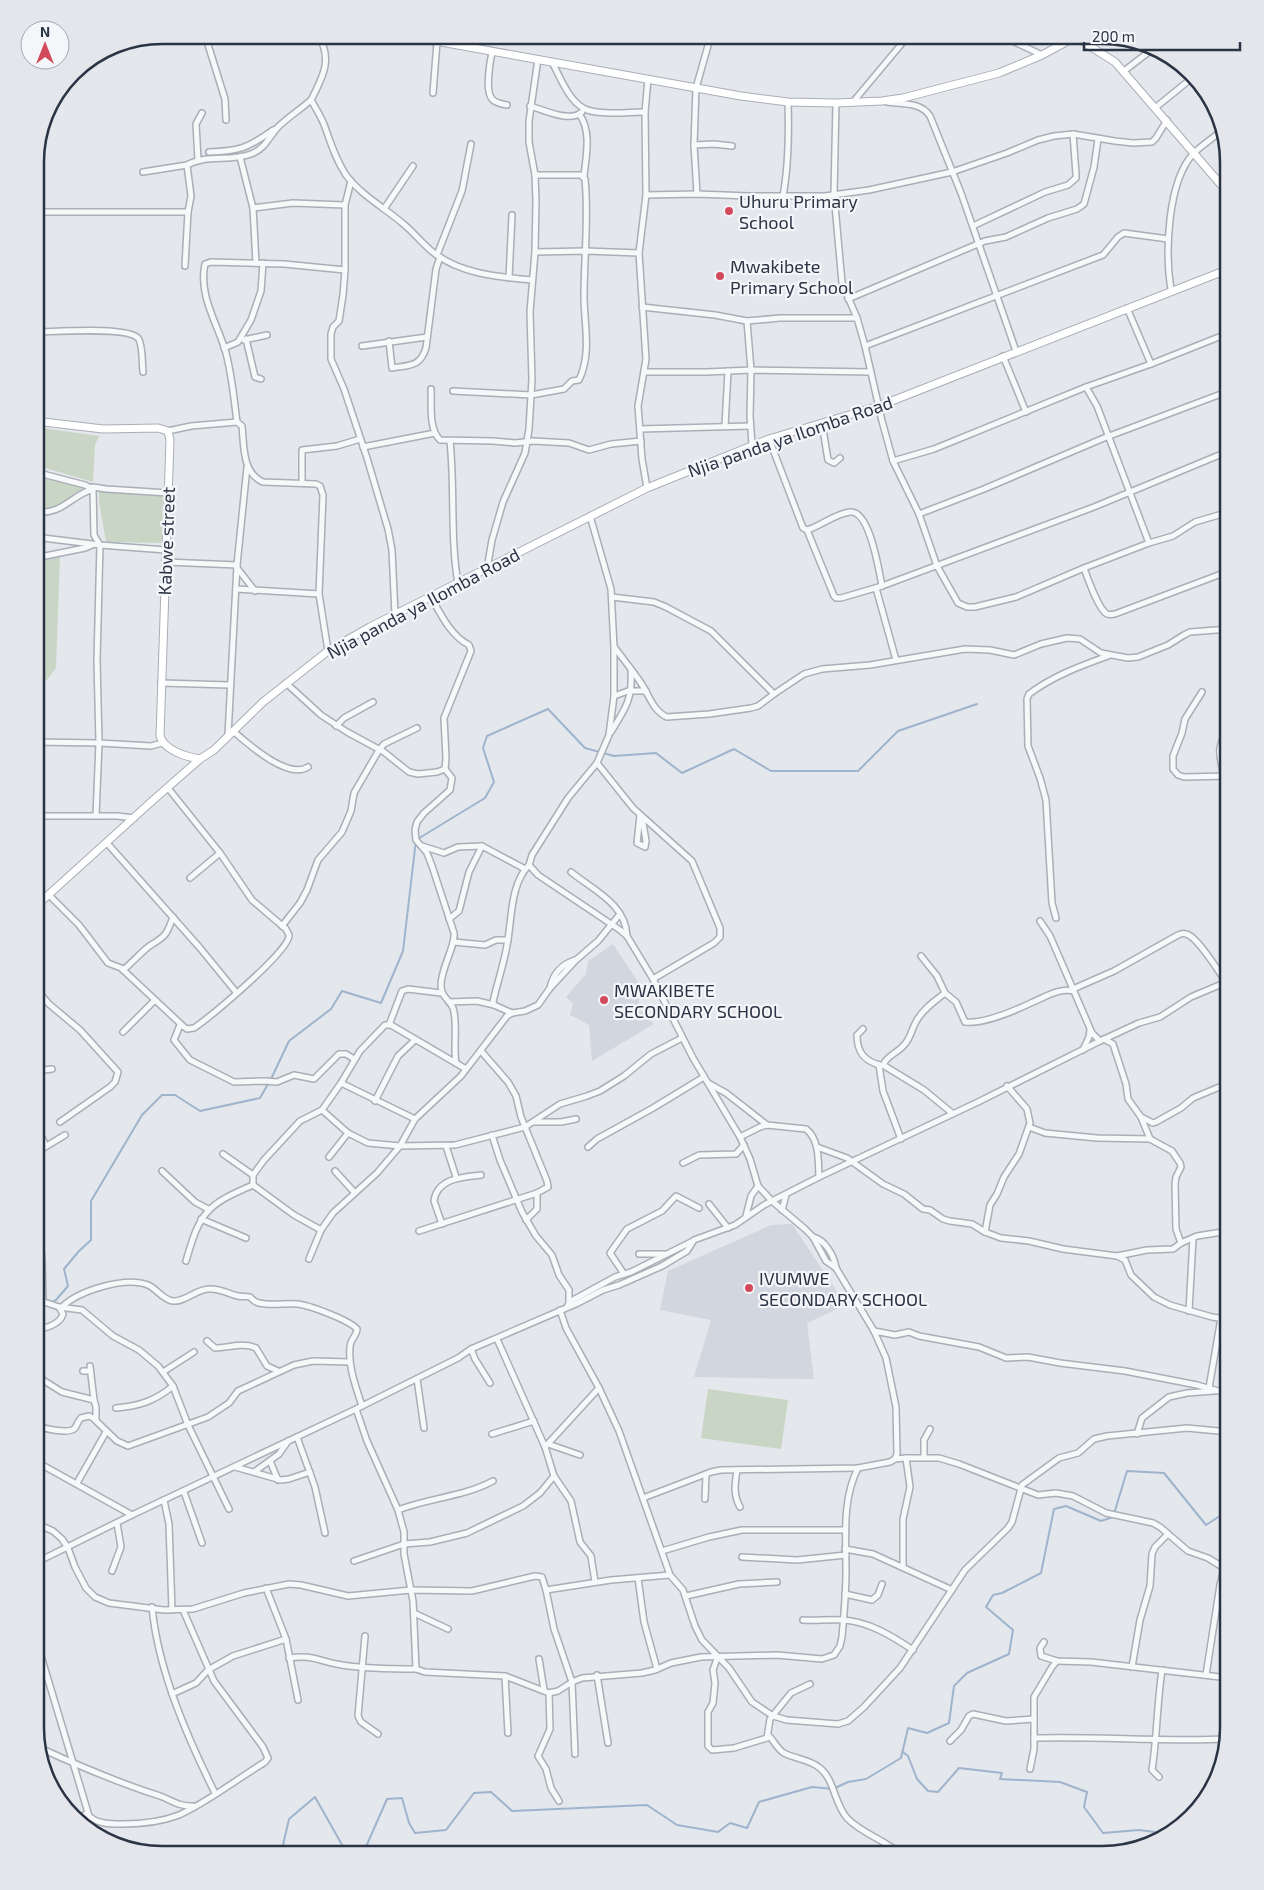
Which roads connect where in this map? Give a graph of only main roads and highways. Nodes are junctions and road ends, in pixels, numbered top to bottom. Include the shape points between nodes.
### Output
1 (448, 44) edge
2 (1063, 44) edge
3 (1087, 44) edge
4 (1220, 183) edge
5 (1220, 272) edge
6 (44, 422) edge
7 (200, 759) junction
8 (44, 899) edge

1 - 2 main road via 696,88 788,102 836,104 903,98 999,72
3 - 4 main road via 1110,58 1124,72
5 - 7 main road, Njia panda ya Ilomba Road via 879,406 752,445 647,488 370,627 328,652 286,683 214,750
6 - 7 main road, Kabwe street via 103,429 168,430 160,736 162,743 173,750
7 - 8 main road, Njia panda ya Ilomba Road

